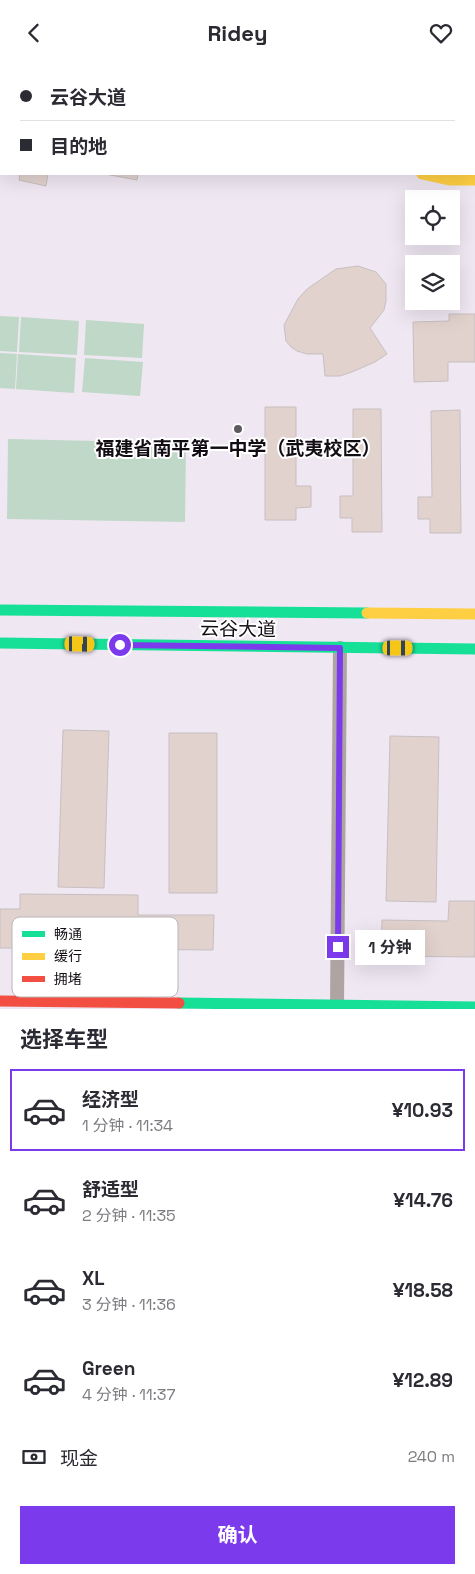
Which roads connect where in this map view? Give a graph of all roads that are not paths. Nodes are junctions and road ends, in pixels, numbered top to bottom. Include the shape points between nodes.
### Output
1 (426, 175) edge
2 (475, 180) edge
3 (0, 610) edge
4 (475, 614) edge
5 (0, 643) edge
6 (340, 648) junction
7 (475, 649) edge
8 (0, 1001) edge
9 (337, 1007) junction
10 (475, 1007) edge

1 - 2 main road via 449,180
3 - 4 main road, 云谷大道
5 - 6 main road, 云谷大道
6 - 7 main road, 云谷大道
6 - 9 street
8 - 9 main road
9 - 10 main road

